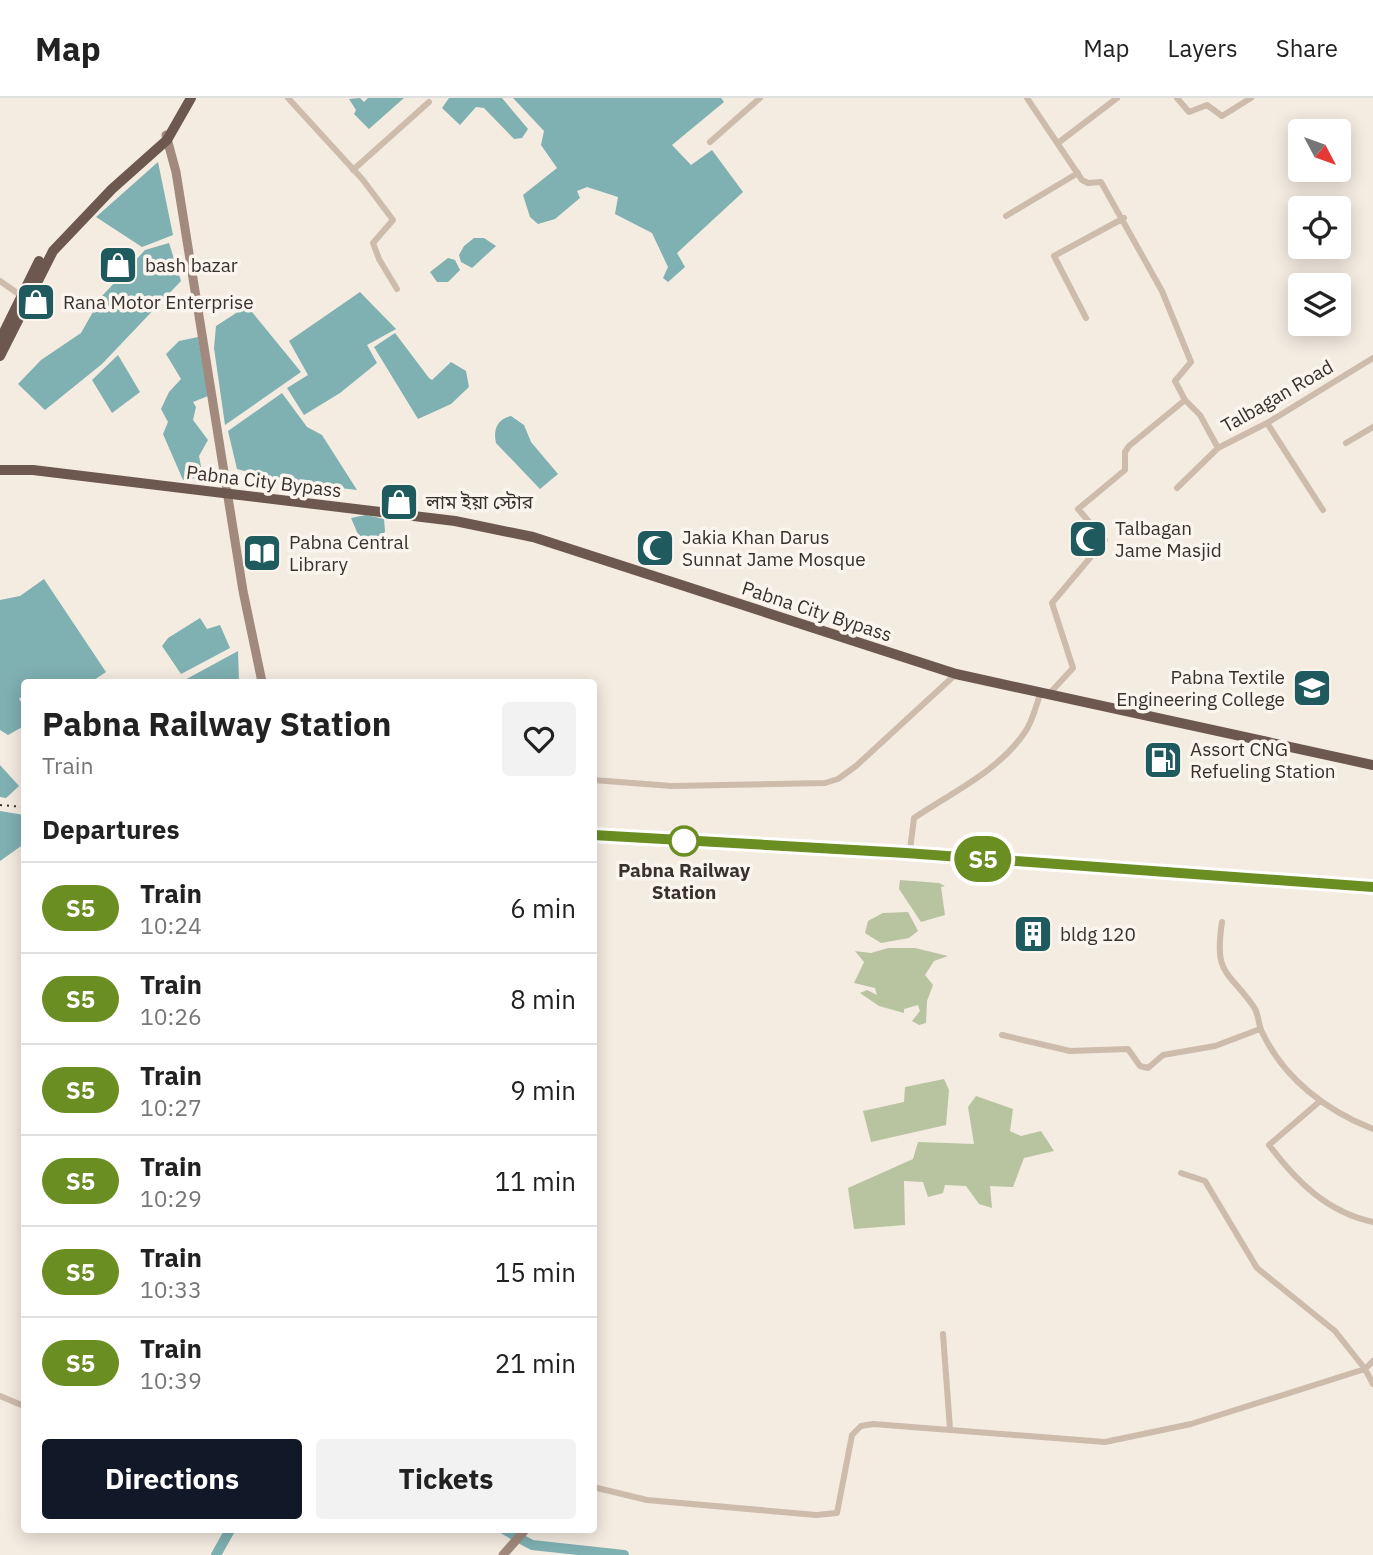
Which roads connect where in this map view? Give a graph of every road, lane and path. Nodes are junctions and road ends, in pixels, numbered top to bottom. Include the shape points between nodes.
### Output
1 (184, 98) edge
2 (191, 98) edge
3 (288, 98) edge
4 (760, 98) edge
5 (1027, 98) edge
6 (1117, 98) edge
7 (1177, 98) edge
8 (1251, 98) edge
9 (429, 102) dead end
10 (166, 136) junction
11 (709, 142) dead end
12 (1058, 143) junction
13 (353, 170) junction
14 (1078, 173) junction
15 (1006, 216) dead end
16 (1124, 218) junction
17 (50, 249) junction
18 (0, 281) edge
19 (397, 289) dead end
20 (20, 295) junction
21 (1086, 318) dead end
22 (5, 335) edge
23 (0, 356) edge
24 (1373, 358) edge
25 (1185, 400) junction
26 (1266, 423) junction
27 (1373, 427) edge
28 (1346, 443) dead end
29 (1218, 448) junction
30 (0, 470) edge
31 (1177, 488) dead end
32 (228, 493) junction
33 (1323, 510) dead end
34 (956, 674) junction
35 (261, 679) edge
36 (1046, 692) junction
37 (1373, 765) edge
38 (597, 780) edge
39 (910, 850) dead end
40 (1222, 922) dead end
41 (1261, 1029) junction
42 (1002, 1035) dead end
43 (1319, 1102) junction
44 (1373, 1129) edge
45 (1181, 1173) dead end
46 (1373, 1222) edge
47 (943, 1334) dead end
48 (1373, 1361) edge
49 (1365, 1369) junction
50 (1373, 1384) edge
51 (0, 1396) edge
52 (21, 1406) edge
53 (950, 1429) junction
54 (597, 1488) edge
55 (523, 1533) edge
56 (507, 1552) edge

1 - 10 highway
2 - 10 highway
3 - 13 street
4 - 11 street
5 - 12 street
6 - 12 street
7 - 8 street via 1189,112 1207,105 1223,116
9 - 13 street
10 - 17 highway via 109,183
10 - 32 main road via 176,172
12 - 14 street
13 - 19 street via 393,220 373,243
14 - 15 street
14 - 16 street via 1085,182 1101,182
16 - 21 street via 1054,256
16 - 25 street via 1163,291 1191,362 1175,381
17 - 20 highway
17 - 22 highway
18 - 20 street
20 - 22 highway
22 - 23 highway
24 - 26 street, Talbagan Road
25 - 29 street, Talbagan Road via 1200,415
25 - 36 street via 1129,446 1125,470 1079,508 1105,541 1052,603 1073,668
26 - 29 street, Talbagan Road
26 - 33 street
27 - 28 street
29 - 31 street
30 - 32 highway, Pabna City Bypass
32 - 34 highway, Pabna City Bypass via 455,521 533,537
32 - 35 main road
34 - 36 highway, Pabna City Bypass
34 - 38 street via 856,766 825,783 672,786
36 - 37 highway, Pabna City Bypass
36 - 39 street via 1017,743 955,793 914,818
40 - 41 street via 1218,946 1223,971 1256,1011
41 - 42 street via 1215,1046 1163,1055 1148,1068 1140,1066 1128,1049 1070,1051
41 - 43 street via 1291,1073
43 - 44 street
43 - 46 street via 1269,1145 1305,1186 1334,1210
45 - 49 street via 1207,1183 1257,1268 1335,1331
47 - 53 street
48 - 49 street
49 - 50 street
49 - 53 street via 1191,1424 1105,1442
51 - 52 street
53 - 54 street via 861,1426 852,1435 837,1513 648,1500
55 - 56 main road

